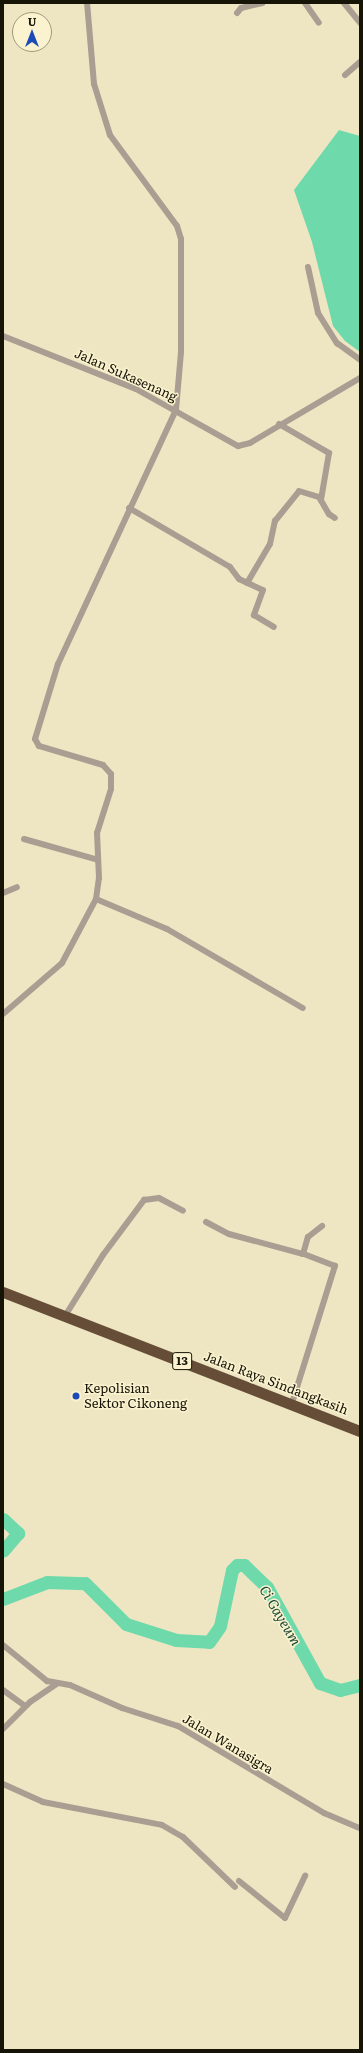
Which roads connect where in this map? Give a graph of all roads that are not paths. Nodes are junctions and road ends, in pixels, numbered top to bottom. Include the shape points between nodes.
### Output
1 (87, 3) edge
2 (262, 3) edge
3 (305, 3) edge
4 (344, 3) edge
5 (237, 13) dead end
6 (319, 23) dead end
7 (360, 23) edge
8 (360, 62) edge
9 (344, 75) dead end
10 (308, 267) dead end
11 (3, 336) edge
12 (360, 360) edge
13 (360, 378) edge
14 (176, 410) junction
15 (279, 424) junction
16 (321, 500) junction
17 (129, 508) junction
18 (336, 518) dead end
19 (247, 583) junction
20 (274, 627) dead end
21 (24, 838) dead end
22 (98, 860) junction
23 (17, 887) dead end
24 (3, 893) edge
25 (96, 899) junction
26 (303, 1008) dead end
27 (3, 1014) edge
28 (183, 1211) dead end
29 (206, 1222) dead end
30 (322, 1226) dead end
31 (303, 1254) junction
32 (3, 1292) edge
33 (65, 1316) junction
34 (292, 1403) junction
35 (360, 1431) edge
36 (3, 1645) edge
37 (55, 1685) junction
38 (3, 1690) edge
39 (25, 1706) junction
40 (3, 1729) edge
41 (3, 1784) edge
42 (360, 1828) edge
43 (305, 1876) dead end
44 (239, 1881) dead end
45 (235, 1888) dead end

1 - 14 street via 94,84 110,135 137,175 171,213 181,239 181,352
2 - 5 street via 241,8
3 - 6 street
4 - 7 street
8 - 9 street
10 - 12 street via 318,313 338,343
11 - 14 street, Jalan Sukasenang via 112,378
13 - 15 street, Jalan Sukasenang
14 - 15 street, Jalan Sukasenang via 238,446 246,445
14 - 17 street
15 - 16 street via 329,453
16 - 18 street via 329,514
16 - 19 street via 305,492 296,493 275,521 270,544
17 - 19 street via 230,567 236,577
17 - 22 street via 58,664 36,739 42,748 103,765 110,771 112,783 97,833
19 - 20 street via 264,591 255,618
21 - 22 street
22 - 25 street
23 - 24 street
25 - 26 street via 180,936
25 - 27 street via 62,963
28 - 33 street via 165,1200 150,1197 103,1255
29 - 31 street via 229,1234
30 - 31 street via 308,1237
31 - 34 street via 336,1266
32 - 33 highway, Jalan Raya Sindangkasih / 13
33 - 34 highway, Jalan Raya Sindangkasih / 13
34 - 35 highway, Jalan Raya Sindangkasih / 13
36 - 37 street, Jalan Wanasigra
37 - 39 street
37 - 42 street, Jalan Wanasigra via 70,1685 122,1708 178,1726 324,1813
38 - 39 street
39 - 40 street
41 - 45 street via 43,1802 162,1825 183,1837
43 - 44 street via 285,1918

